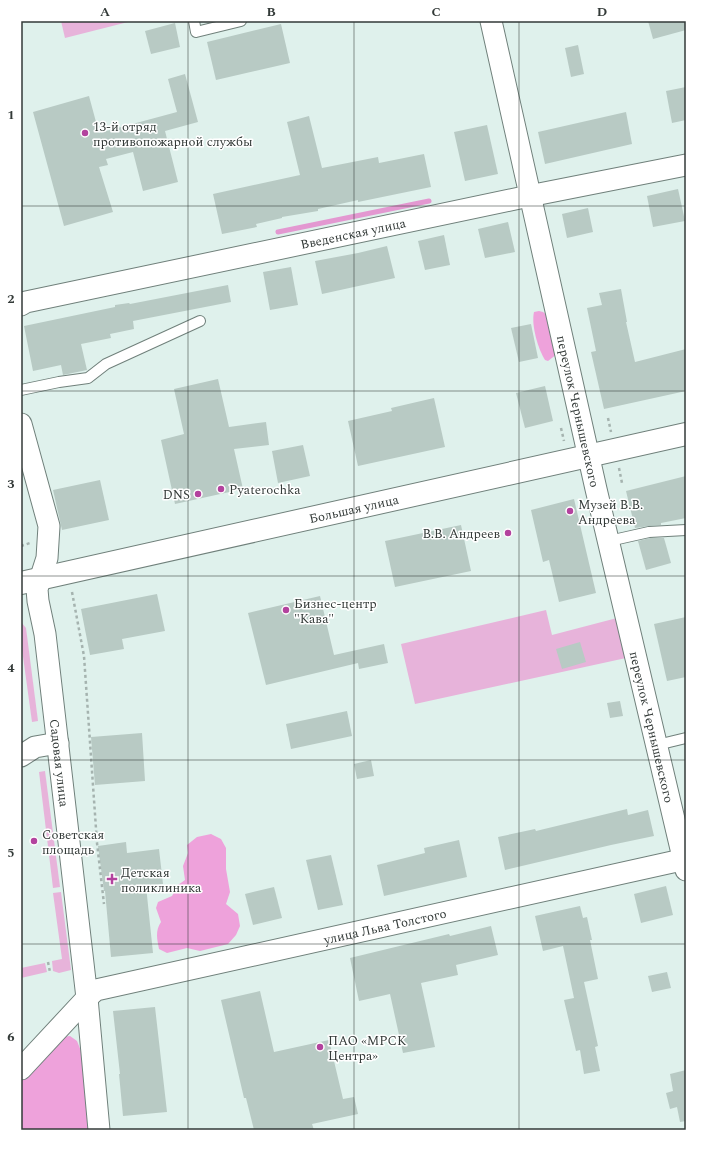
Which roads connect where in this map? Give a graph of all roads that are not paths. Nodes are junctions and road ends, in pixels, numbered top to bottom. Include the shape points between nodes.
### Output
1 (194, 21) edge
2 (240, 21) edge
3 (491, 21) edge
4 (686, 165) edge
5 (529, 196) junction
6 (21, 305) edge
7 (200, 321) dead end
8 (21, 390) edge
9 (21, 424) edge
10 (686, 434) edge
11 (590, 455) junction
12 (686, 530) edge
13 (609, 541) junction
14 (31, 581) edge
15 (686, 738) edge
16 (58, 743) junction
17 (657, 745) junction
18 (21, 756) edge
19 (685, 863) edge
20 (87, 998) junction
21 (21, 1069) edge
22 (99, 1130) edge

1 - 2 lane via 196,32
3 - 5 street, переулок Чернышевского
4 - 5 street, Введенская улица
5 - 6 street, Введенская улица
5 - 11 street, переулок Чернышевского
7 - 8 lane via 106,364 88,378
9 - 14 street, Садовая улица via 49,526 47,558
10 - 11 main road, Большая улица
11 - 13 street, переулок Чернышевского
11 - 14 main road, Большая улица
12 - 13 lane via 650,532
13 - 17 street, переулок Чернышевского
14 - 16 street, Садовая улица via 38,589
15 - 17 lane
16 - 18 street via 35,747
16 - 20 street, Садовая улица
17 - 19 street, переулок Чернышевского
19 - 20 street, улица Льва Толстого via 96,990
20 - 21 street, улица Льва Толстого
20 - 22 street, Садовая улица

